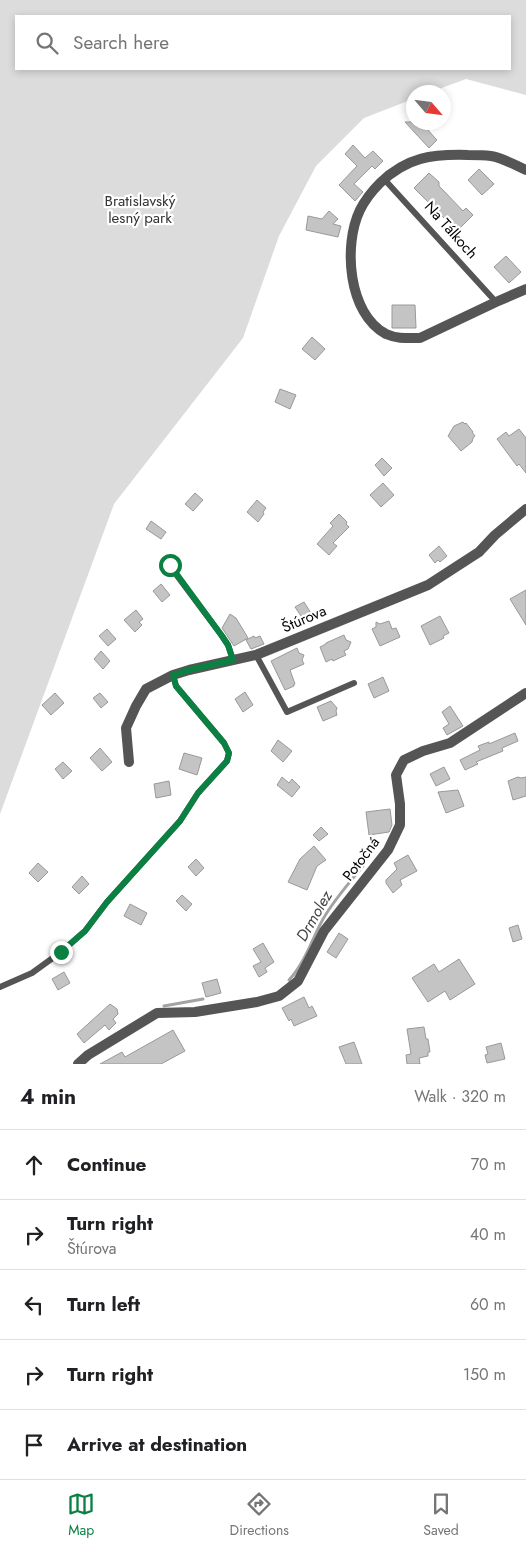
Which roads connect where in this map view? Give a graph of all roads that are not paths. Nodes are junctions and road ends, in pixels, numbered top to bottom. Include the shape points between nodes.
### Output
1 (526, 170) edge
2 (384, 179) junction
3 (526, 289) edge
4 (496, 302) junction
5 (526, 509) edge
6 (170, 565) dead end
7 (256, 655) junction
8 (233, 660) junction
9 (173, 675) junction
10 (354, 683) dead end
11 (526, 692) edge
12 (129, 762) dead end
13 (0, 987) edge
14 (78, 1064) edge

1 - 2 street via 490,156 448,154 405,164
2 - 4 lane, Na Tálkoch
2 - 4 street via 371,192 352,231 351,269 363,311 385,333 406,339 420,338
3 - 4 street
5 - 7 street, Štúrova via 479,552 428,585
6 - 8 lane via 228,645
7 - 8 street, Štúrova
7 - 10 lane via 286,712
8 - 9 street, Štúrova
9 - 12 street, Štúrova via 146,689 136,706 126,728
9 - 13 lane via 176,686 224,743 229,753 227,761 85,931 32,973
11 - 14 street, Potočná via 450,743 404,760 396,775 400,825 383,857 324,931 298,981 279,996 257,1002 195,1012 157,1013

